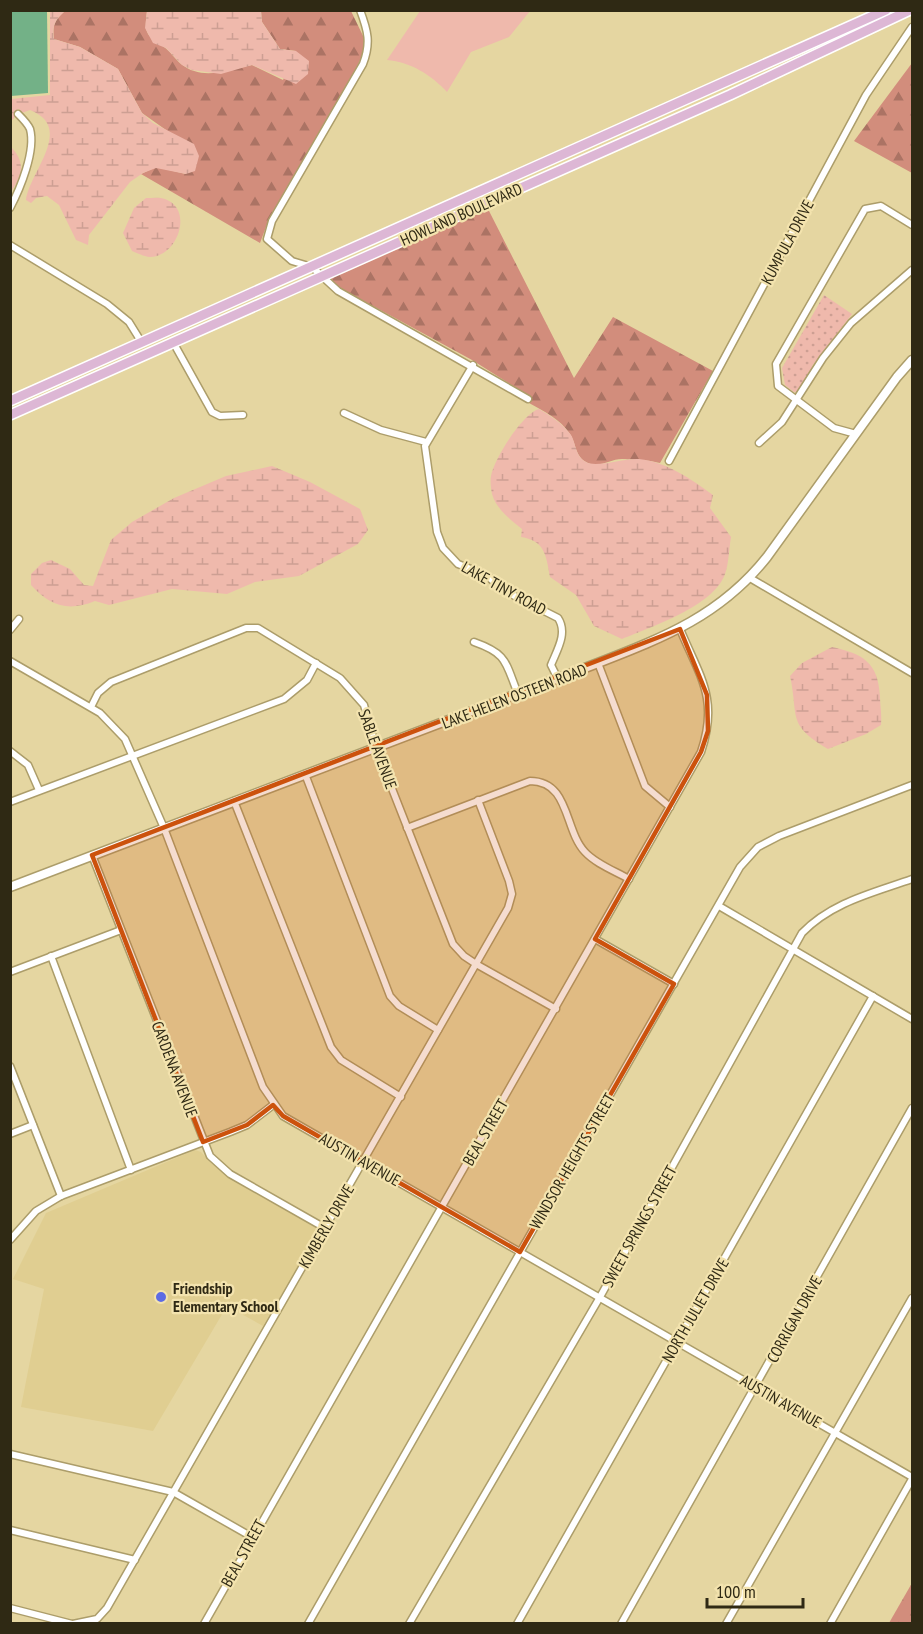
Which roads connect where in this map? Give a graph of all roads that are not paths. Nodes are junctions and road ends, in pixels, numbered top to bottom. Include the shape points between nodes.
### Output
1 (360, 10) edge
2 (886, 10) edge
3 (910, 10) edge
4 (912, 27) edge
5 (737, 78) junction
6 (675, 104) junction
7 (688, 113) junction
8 (18, 114) dead end
9 (628, 139) junction
10 (10, 208) edge
11 (912, 225) edge
12 (10, 245) edge
13 (312, 267) junction
14 (912, 270) edge
15 (322, 276) junction
16 (173, 342) junction
17 (142, 343) junction
18 (912, 360) edge
19 (473, 365) junction
20 (528, 399) dead end
21 (10, 401) edge
22 (797, 401) junction
23 (344, 413) dead end
24 (10, 415) edge
25 (243, 416) dead end
26 (856, 434) junction
27 (426, 442) junction
28 (759, 443) dead end
29 (669, 461) dead end
30 (750, 578) junction
31 (19, 619) dead end
32 (680, 629) junction
33 (10, 630) edge
34 (474, 642) dead end
35 (10, 661) edge
36 (316, 663) junction
37 (598, 663) junction
38 (912, 673) edge
39 (558, 679) junction
40 (518, 694) junction
41 (91, 707) junction
42 (376, 748) junction
43 (10, 752) edge
44 (134, 756) junction
45 (305, 774) junction
46 (912, 785) edge
47 (39, 790) junction
48 (478, 800) junction
49 (234, 801) junction
50 (10, 802) edge
51 (670, 807) junction
52 (164, 828) junction
53 (407, 828) junction
54 (92, 855) junction
55 (629, 879) junction
56 (912, 879) edge
57 (10, 887) edge
58 (718, 906) junction
59 (121, 930) junction
60 (595, 939) junction
61 (792, 950) junction
62 (51, 957) junction
63 (476, 964) junction
64 (10, 972) edge
65 (674, 984) junction
66 (873, 996) junction
67 (556, 1009) junction
68 (912, 1019) edge
69 (438, 1030) junction
70 (10, 1066) edge
71 (401, 1097) junction
72 (273, 1105) junction
73 (912, 1108) edge
74 (33, 1125) junction
75 (10, 1134) edge
76 (203, 1142) junction
77 (363, 1161) junction
78 (131, 1170) junction
79 (61, 1196) junction
80 (443, 1206) junction
81 (325, 1228) junction
82 (10, 1240) edge
83 (520, 1252) junction
84 (600, 1298) junction
85 (912, 1298) edge
86 (677, 1342) junction
87 (756, 1387) junction
88 (836, 1432) junction
89 (10, 1454) edge
90 (912, 1478) edge
91 (173, 1492) junction
92 (10, 1530) edge
93 (252, 1537) junction
94 (135, 1560) junction
95 (10, 1608) edge
96 (73, 1623) edge
97 (204, 1623) edge
98 (308, 1623) edge
99 (410, 1623) edge
100 (517, 1623) edge
101 (621, 1623) edge
102 (726, 1623) edge
103 (830, 1623) edge

1 - 13 street via 368,31 369,49 272,221 267,239 292,261
2 - 5 main road, HOWLAND BOULEVARD
3 - 7 main road, HOWLAND BOULEVARD
4 - 29 street, KUMPULA DRIVE via 866,95
5 - 6 main road, HOWLAND BOULEVARD
5 - 7 main road via 698,100
6 - 9 main road via 669,114 640,128
6 - 13 main road, HOWLAND BOULEVARD
7 - 9 main road, HOWLAND BOULEVARD
8 - 10 street via 30,129 30,147 22,183
9 - 15 main road, HOWLAND BOULEVARD
11 - 22 street via 881,207 865,209 776,364 778,386
12 - 17 street via 108,304 129,322
13 - 15 street
13 - 17 main road, HOWLAND BOULEVARD
14 - 22 street via 851,323 823,358
15 - 16 main road, HOWLAND BOULEVARD
15 - 19 street via 339,291
16 - 24 main road, HOWLAND BOULEVARD
16 - 25 street via 212,412
17 - 21 main road, HOWLAND BOULEVARD
18 - 26 street, LAKE HELEN OSTEEN ROAD
19 - 20 street
19 - 27 street
22 - 26 street via 834,428
22 - 28 street
23 - 27 street via 381,430
26 - 30 street, LAKE HELEN OSTEEN ROAD
27 - 39 street, LAKE TINY ROAD via 432,502 443,548 459,564 486,575 505,591 558,618 562,639 551,665
30 - 32 street, LAKE HELEN OSTEEN ROAD via 716,607
30 - 38 street
31 - 33 street
32 - 37 street, LAKE HELEN OSTEEN ROAD
32 - 51 street, BEAL STREET via 707,695 710,714 701,753
34 - 40 street via 504,657
35 - 41 street, AUSTIN AVENUE
36 - 41 street, SABLE AVENUE via 258,628 246,628 111,682 98,693
36 - 42 street, SABLE AVENUE via 340,678 364,705
36 - 44 street via 307,680 284,699
37 - 39 street, LAKE HELEN OSTEEN ROAD
37 - 51 street via 645,786
39 - 40 street, LAKE HELEN OSTEEN ROAD
40 - 42 street, LAKE HELEN OSTEEN ROAD
41 - 44 street, AUSTIN AVENUE via 117,729
42 - 45 street, LAKE HELEN OSTEEN ROAD
42 - 53 street, SABLE AVENUE
43 - 47 street via 28,765
44 - 47 street
44 - 52 street, AUSTIN AVENUE
45 - 49 street, LAKE HELEN OSTEEN ROAD
45 - 69 street via 390,996
46 - 58 street, WINDSOR HEIGHTS STREET via 758,847 740,867
47 - 50 street
48 - 53 street
48 - 55 street via 530,780 553,787 561,798 576,841 587,854
48 - 63 street, KIMBERLY DRIVE via 512,894
49 - 52 street, LAKE HELEN OSTEEN ROAD
49 - 71 street via 331,1047 341,1060
51 - 55 street, BEAL STREET
52 - 54 street, LAKE HELEN OSTEEN ROAD
52 - 72 street, AUSTIN AVENUE
53 - 63 street, SABLE AVENUE via 449,935 464,956
54 - 57 street, LAKE HELEN OSTEEN ROAD
54 - 59 street, CARDENA AVENUE
55 - 60 street, BEAL STREET
56 - 61 street, SWEET SPRINGS STREET via 839,905 816,918
58 - 61 street
58 - 65 street, WINDSOR HEIGHTS STREET
59 - 62 street
59 - 76 street, CARDENA AVENUE
60 - 65 street
60 - 67 street, BEAL STREET
61 - 66 street
61 - 84 street, SWEET SPRINGS STREET
62 - 64 street
62 - 78 street
63 - 67 street, SABLE AVENUE
63 - 69 street, KIMBERLY DRIVE
65 - 83 street, WINDSOR HEIGHTS STREET
66 - 68 street
66 - 86 street, NORTH JULIET DRIVE
67 - 80 street, BEAL STREET
69 - 71 street, KIMBERLY DRIVE
70 - 74 street
71 - 77 street, KIMBERLY DRIVE
72 - 76 street via 247,1125
72 - 77 street, AUSTIN AVENUE via 283,1116
73 - 87 street, CORRIGAN DRIVE
74 - 75 street
74 - 79 street
76 - 78 street
76 - 81 street, CARDENA AVENUE via 210,1156 230,1174
77 - 80 street, AUSTIN AVENUE
77 - 81 street, KIMBERLY DRIVE
78 - 79 street
79 - 82 street via 36,1211
80 - 83 street, AUSTIN AVENUE
80 - 93 street, BEAL STREET
81 - 91 street, KIMBERLY DRIVE
83 - 84 street, AUSTIN AVENUE
83 - 98 street, WINDSOR HEIGHTS STREET
84 - 86 street, AUSTIN AVENUE
84 - 99 street, SWEET SPRINGS STREET
85 - 88 street
86 - 87 street, AUSTIN AVENUE
86 - 100 street, NORTH JULIET DRIVE
87 - 88 street, AUSTIN AVENUE
87 - 101 street, CORRIGAN DRIVE
88 - 90 street, AUSTIN AVENUE
88 - 102 street
89 - 91 street
90 - 103 street
91 - 93 street
91 - 94 street, KIMBERLY DRIVE
92 - 94 street
93 - 97 street, BEAL STREET
94 - 96 street, KIMBERLY DRIVE via 102,1614 97,1619
95 - 96 street, KIMBERLY DRIVE

